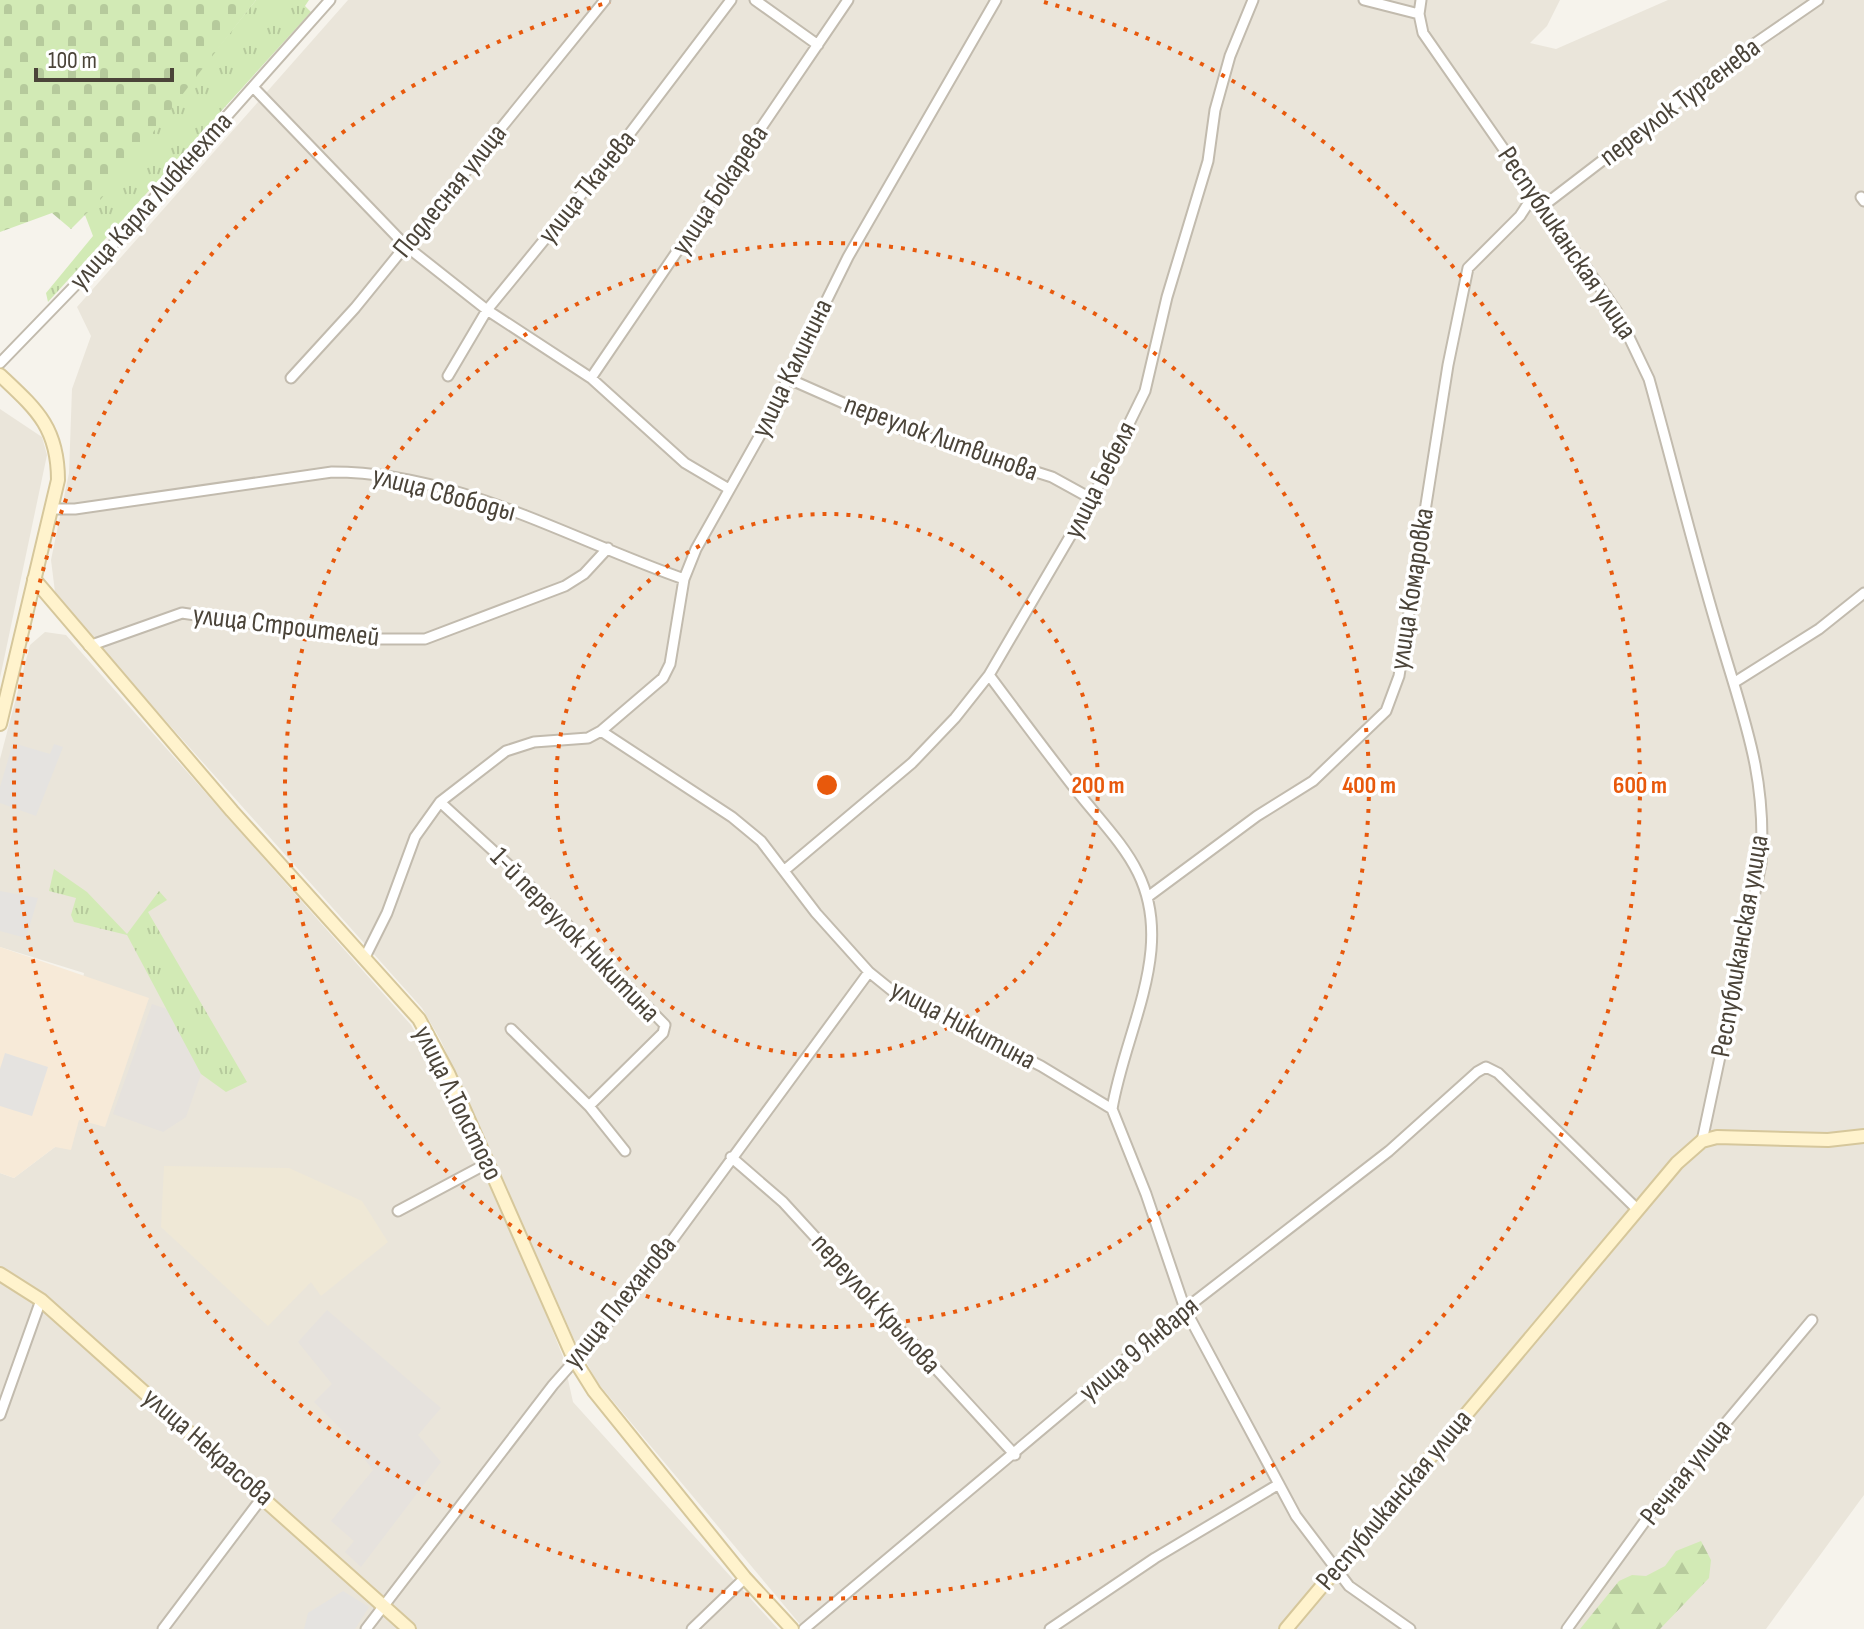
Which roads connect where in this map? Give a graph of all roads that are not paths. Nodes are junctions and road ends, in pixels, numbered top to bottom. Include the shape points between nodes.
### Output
1 (330, 0) edge
2 (605, 0) edge
3 (731, 0) edge
4 (755, 0) edge
5 (848, 0) edge
6 (996, 0) edge
7 (1253, 0) edge
8 (1364, 0) edge
9 (1421, 0) edge
10 (1818, 0) edge
11 (1419, 14) junction
12 (818, 45) junction
13 (253, 87) junction
14 (1535, 193) junction
15 (1543, 206) junction
16 (406, 246) junction
17 (487, 310) junction
18 (0, 363) edge
19 (0, 375) edge
20 (448, 376) dead end
21 (291, 378) dead end
22 (591, 378) junction
23 (789, 379) junction
24 (729, 489) junction
25 (1092, 499) junction
26 (51, 509) junction
27 (608, 548) junction
28 (34, 579) junction
29 (684, 579) junction
30 (1864, 593) edge
31 (89, 646) junction
32 (989, 675) junction
33 (1735, 682) junction
34 (0, 724) edge
35 (601, 731) junction
36 (440, 802) junction
37 (786, 869) junction
38 (1149, 896) junction
39 (365, 957) junction
40 (869, 972) junction
41 (511, 1029) dead end
42 (589, 1106) junction
43 (1112, 1109) junction
44 (1864, 1136) edge
45 (1702, 1141) junction
46 (625, 1151) dead end
47 (731, 1157) junction
48 (488, 1163) junction
49 (1638, 1210) junction
50 (398, 1211) dead end
51 (0, 1274) edge
52 (41, 1300) junction
53 (1185, 1309) junction
54 (1812, 1320) dead end
55 (574, 1359) junction
56 (0, 1415) edge
57 (1015, 1455) junction
58 (1279, 1484) junction
59 (264, 1495) junction
60 (1335, 1572) junction
61 (745, 1578) junction
62 (385, 1607) junction
63 (163, 1629) edge
64 (366, 1629) edge
65 (409, 1629) edge
66 (692, 1629) edge
67 (792, 1629) edge
68 (804, 1629) edge
69 (1050, 1629) edge
70 (1286, 1629) edge
71 (1410, 1629) edge
72 (1567, 1629) edge

1 - 13 street, улица Карла Либкнехта
2 - 16 street, Подлесная улица
3 - 17 street, улица Ткачева
4 - 12 street
5 - 12 street, улица Бокарева
6 - 23 street, улица Калинина via 848,257
7 - 25 street, улица Бебеля via 1230,56 1208,161 1145,391
8 - 11 street
9 - 11 street
10 - 15 street, переулок Тургенева
11 - 14 street, Республиканская улица via 1423,33
12 - 22 street, улица Бокарева
13 - 16 street
13 - 18 street, улица Карла Либкнехта
14 - 15 street, Республиканская улица
14 - 38 street, улица Комаровка via 1520,216 1468,268 1399,676 1386,711 1313,781
15 - 33 street, Республиканская улица via 1617,312 1649,379
16 - 17 street
16 - 21 street, Подлесная улица
17 - 20 street, улица Ткачева
17 - 22 street
19 - 26 street via 35,408 51,432 58,480
22 - 24 street via 685,463
23 - 24 street, улица Калинина
23 - 25 street, переулок Литвинова via 909,432 1052,477
24 - 29 street, улица Калинина
25 - 32 street, улица Бебеля
26 - 27 street, улица Свободы via 332,472 367,472 498,505
26 - 28 street
27 - 29 street, улица Свободы
27 - 31 street, улица Строителей via 565,586 425,639 357,639 182,613
28 - 31 street, улица Л.Толстого
28 - 34 street
29 - 35 street, улица Калинина via 663,678
30 - 33 street via 1819,629
31 - 39 street, улица Л.Толстого
32 - 37 street, улица Бебеля via 912,763
32 - 38 street via 1125,847
33 - 45 street, Республиканская улица via 1760,783 1762,852
35 - 36 street via 588,738 534,742 506,751
35 - 37 street, улица Никитина via 732,817
36 - 39 street via 415,837
36 - 42 street, 1-й переулок Никитина via 665,1025 663,1033
37 - 40 street, улица Никитина via 816,913
38 - 43 street via 1147,976
39 - 48 street, улица Л.Толстого via 419,1019
40 - 43 street, улица Никитина via 895,993 1041,1066
40 - 47 street, улица Плеханова
41 - 42 street
42 - 46 street
43 - 53 street
44 - 45 street
45 - 49 street, Республиканская улица
47 - 55 street, улица Плеханова via 629,1299
47 - 57 street, переулок Крылова via 783,1202
48 - 50 street
48 - 55 street, улица Л.Толстого
49 - 53 street, улица 9 Января via 1486,1067 1389,1151
49 - 60 street, Республиканская улица
51 - 52 street, улица Некрасова
52 - 56 street
52 - 59 street, улица Некрасова
53 - 57 street, улица 9 Января
53 - 58 street
54 - 72 street, Речная улица via 1656,1506
55 - 61 street, улица Л.Толстого via 616,1420
55 - 62 street, улица Плеханова
57 - 68 street, улица 9 Января
58 - 60 street
58 - 69 street
59 - 62 street, улица Некрасова
59 - 63 street
60 - 70 street, Республиканская улица
60 - 71 street
61 - 66 street
61 - 67 street, улица Л.Толстого
62 - 64 street, улица Плеханова
62 - 65 street, улица Некрасова

